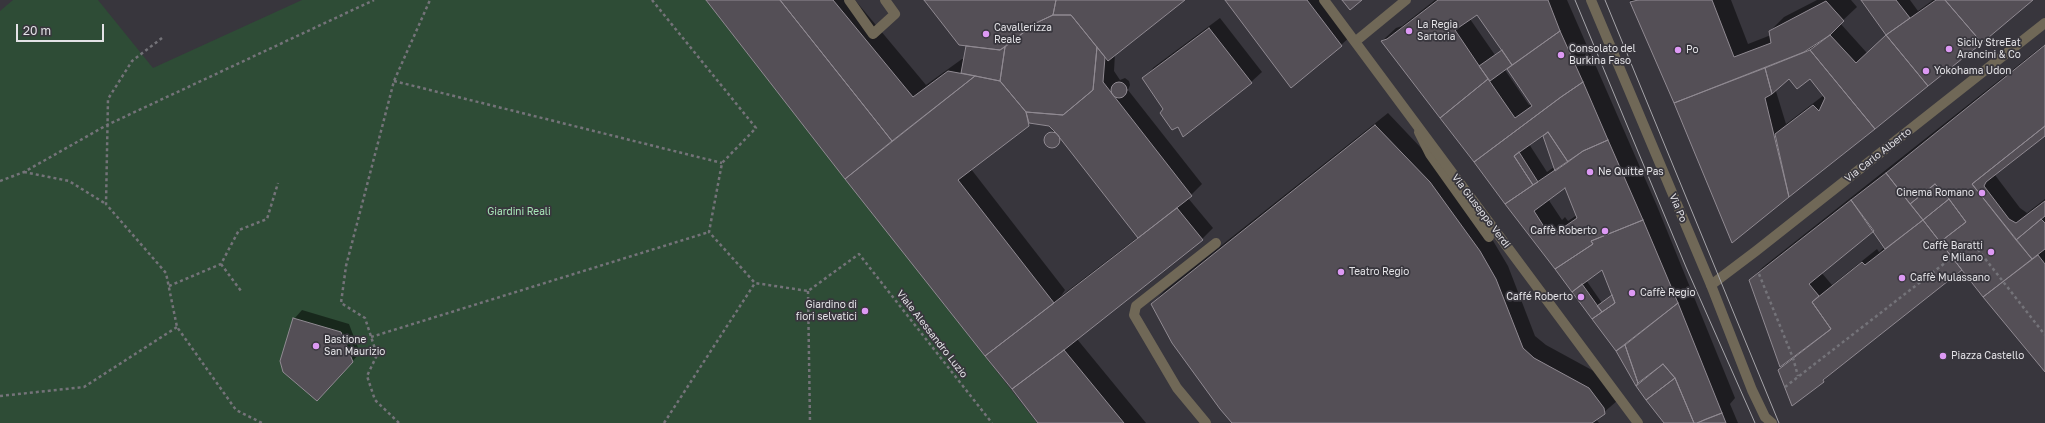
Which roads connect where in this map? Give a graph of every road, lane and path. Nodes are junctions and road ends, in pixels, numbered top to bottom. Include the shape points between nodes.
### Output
1 (374, 0) edge
2 (430, 0) edge
3 (652, 0) edge
4 (849, 0) edge
5 (885, 0) edge
6 (1324, 0) edge
7 (1406, 0) edge
8 (1591, 0) edge
9 (2045, 23) edge
10 (162, 38) dead end
11 (1356, 41) junction
12 (394, 81) junction
13 (1414, 121) junction
14 (107, 125) junction
15 (722, 163) junction
16 (24, 172) junction
17 (0, 182) edge
18 (278, 183) dead end
19 (106, 204) junction
20 (709, 232) junction
21 (1489, 237) dead end
22 (1216, 242) dead end
23 (221, 264) junction
24 (1758, 273) dead end
25 (755, 282) junction
26 (1711, 285) junction
27 (169, 286) junction
28 (241, 291) dead end
29 (808, 292) junction
30 (177, 327) junction
31 (2045, 336) edge
32 (371, 337) junction
33 (1798, 376) junction
34 (1785, 387) dead end
35 (0, 396) edge
36 (1767, 421) edge
37 (262, 423) edge
38 (399, 423) edge
39 (664, 423) edge
40 (810, 423) edge
41 (992, 423) edge
42 (1206, 423) edge
43 (1638, 423) edge

1 - 14 path
2 - 12 path
3 - 15 path via 756,128
4 - 5 street via 874,34 895,14
6 - 11 street, Via Giuseppe Verdi
7 - 11 street
8 - 26 street, Via Po
9 - 26 street, Via Carlo Alberto
10 - 14 path via 132,61 108,99
11 - 13 street, Via Giuseppe Verdi
12 - 15 path
12 - 32 path via 346,266 340,303 365,318
13 - 21 street via 1430,154
13 - 43 street, Via Giuseppe Verdi
14 - 16 path
14 - 19 path
15 - 20 path
16 - 17 path
16 - 19 path via 69,181
18 - 23 path via 267,218 239,230
19 - 27 path via 166,273
20 - 25 path
20 - 32 path
22 - 42 street via 1136,306 1134,315 1177,388
23 - 27 path
23 - 28 path
24 - 33 path
25 - 29 path
25 - 39 path
26 - 36 street, Via Po
27 - 30 path
29 - 40 path
29 - 41 path, Viale Alessandro Luzio via 859,254
30 - 35 path via 84,387
30 - 37 path via 236,410
31 - 33 path via 1972,242
32 - 38 path via 377,355 367,376 375,400
33 - 34 path

